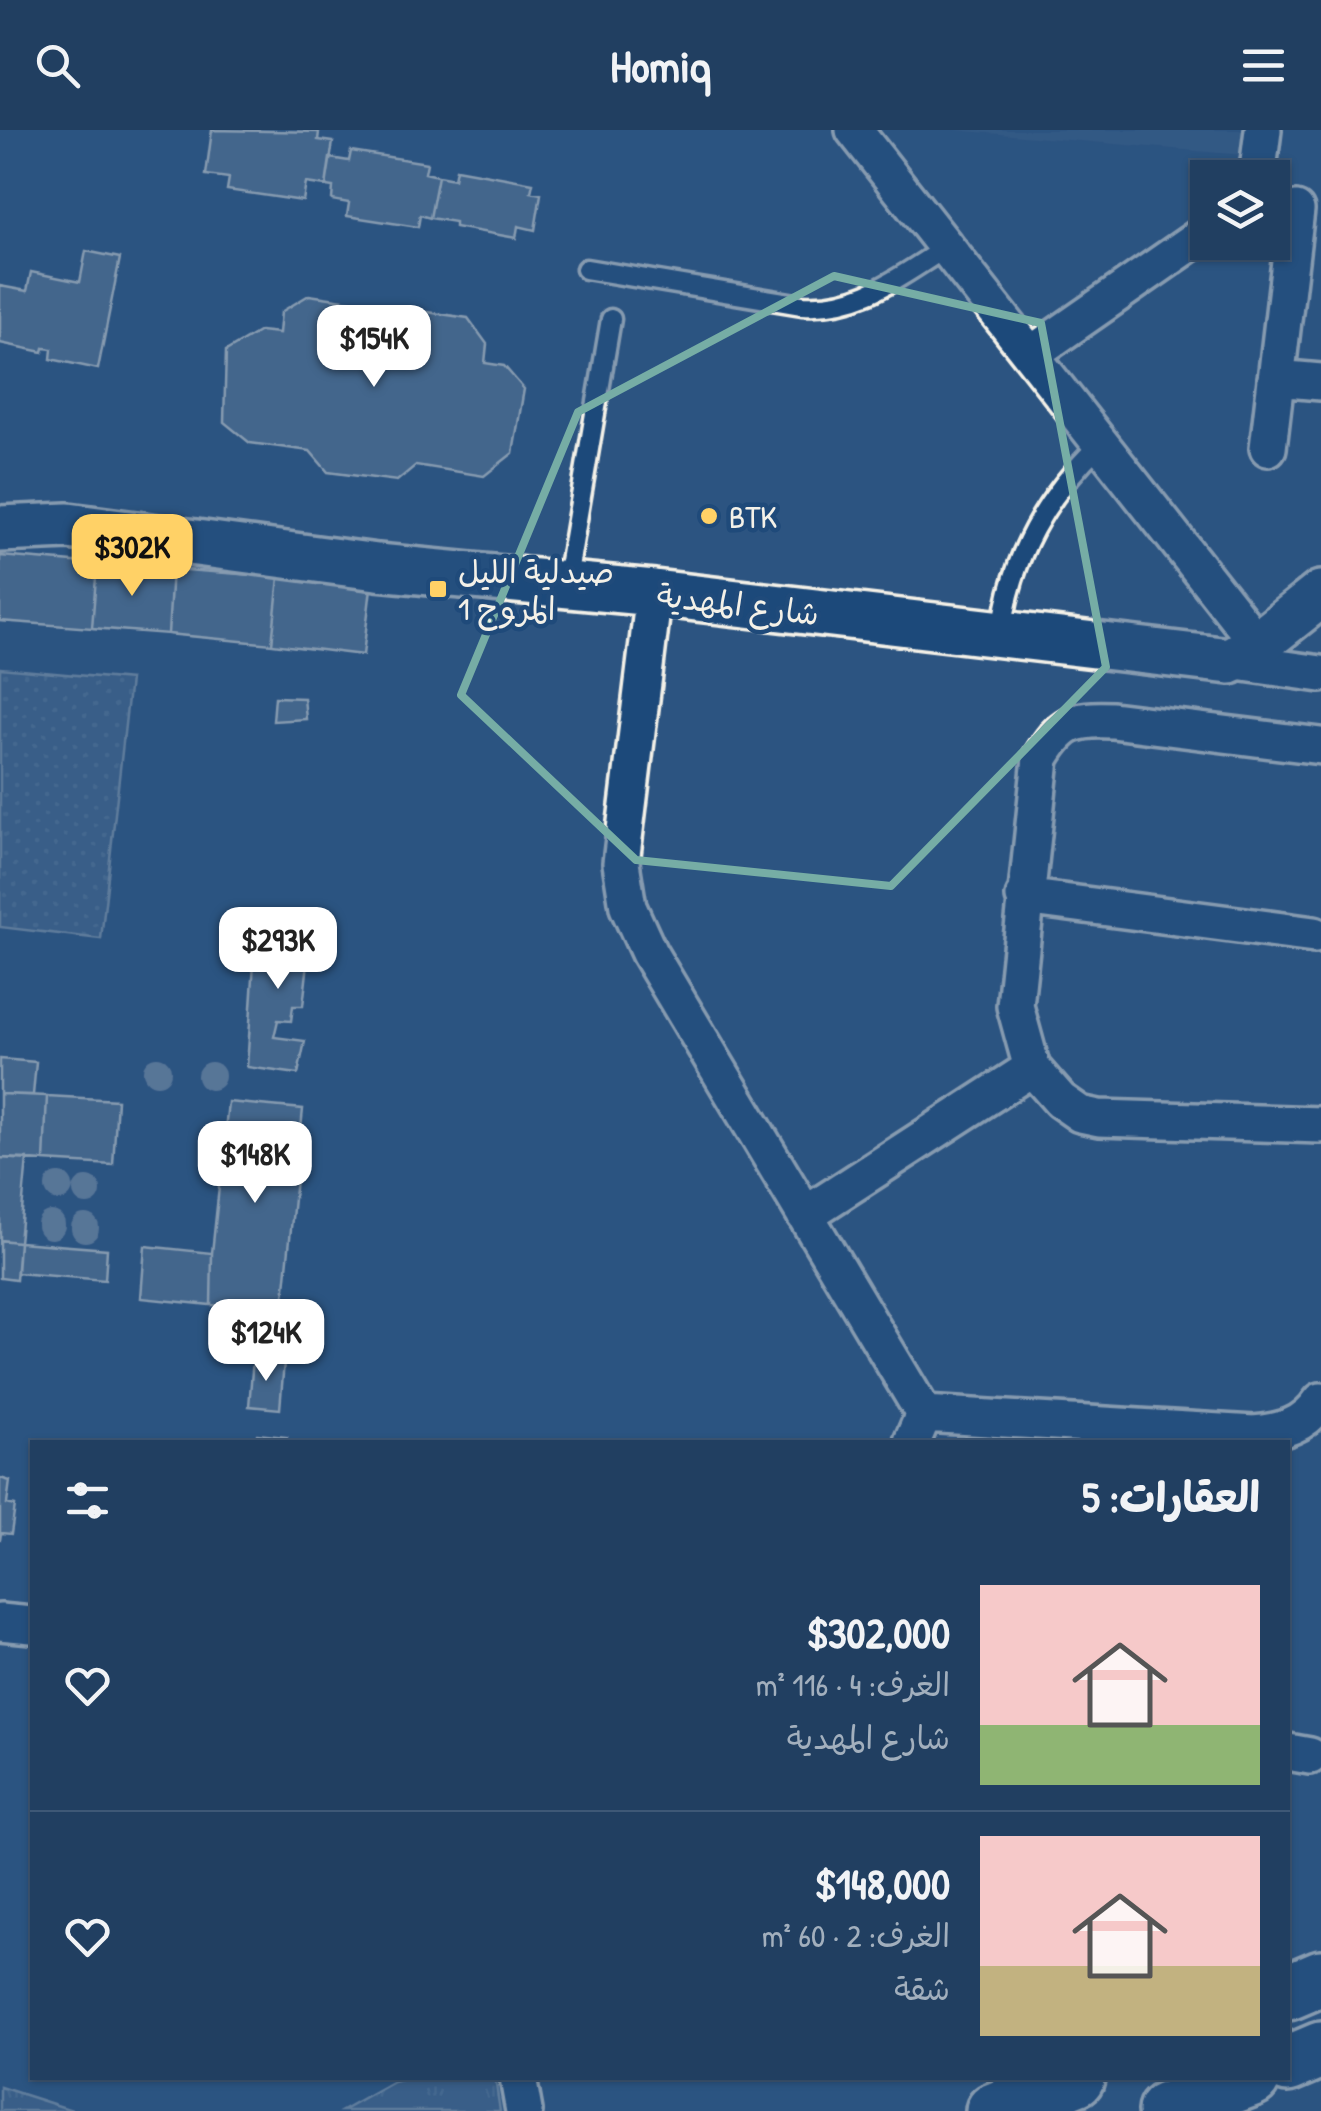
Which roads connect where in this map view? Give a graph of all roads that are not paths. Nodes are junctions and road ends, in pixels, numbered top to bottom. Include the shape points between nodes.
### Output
1 (854, 130) edge
2 (1263, 130) edge
3 (1259, 160) edge
4 (1297, 210) edge
5 (1190, 244) edge
6 (947, 247) junction
7 (586, 269) dead end
8 (611, 319) dead end
9 (1031, 354) junction
10 (1276, 378) junction
11 (1321, 382) edge
12 (1102, 443) junction
13 (1268, 448) dead end
14 (0, 495) edge
15 (68, 526) junction
16 (0, 529) edge
17 (566, 585) junction
18 (654, 593) junction
19 (1321, 594) edge
20 (1001, 636) junction
21 (1244, 653) junction
22 (1321, 674) edge
23 (1321, 746) edge
24 (1024, 897) junction
25 (1314, 935) dead end
26 (1032, 1068) junction
27 (1321, 1124) edge
28 (804, 1215) junction
29 (1321, 1401) edge
30 (918, 1428) edge
31 (0, 1622) edge
32 (30, 1625) edge
33 (1321, 1978) edge
34 (1290, 1991) edge
35 (1321, 2050) edge
36 (1290, 2063) edge
37 (518, 2080) edge
38 (1071, 2080) edge
39 (1247, 2080) edge
40 (524, 2111) edge
41 (994, 2111) edge
42 (1166, 2111) edge

1 - 6 street
2 - 3 street
4 - 10 street
5 - 9 street
6 - 7 lane via 868,296 837,305
6 - 9 street
8 - 17 lane
9 - 12 street
10 - 11 street
10 - 13 street
12 - 20 lane via 1037,520 1013,576
12 - 21 street
14 - 15 street
15 - 16 street
15 - 17 street, شارع المهدية
17 - 18 street, شارع المهدية
18 - 20 street, شارع المهدية
18 - 28 street via 621,863 628,908
19 - 21 street
20 - 21 street, شارع المهدية
21 - 22 street
23 - 24 street via 1112,720 1084,718 1068,725 1040,758
24 - 25 street
24 - 26 street via 1015,1006
26 - 27 street via 1060,1100 1100,1118
26 - 28 street
28 - 30 street
29 - 30 street via 1311,1416 1285,1430 1254,1434
31 - 32 street
33 - 34 highway
35 - 36 highway
37 - 40 street
38 - 41 highway
39 - 42 highway

